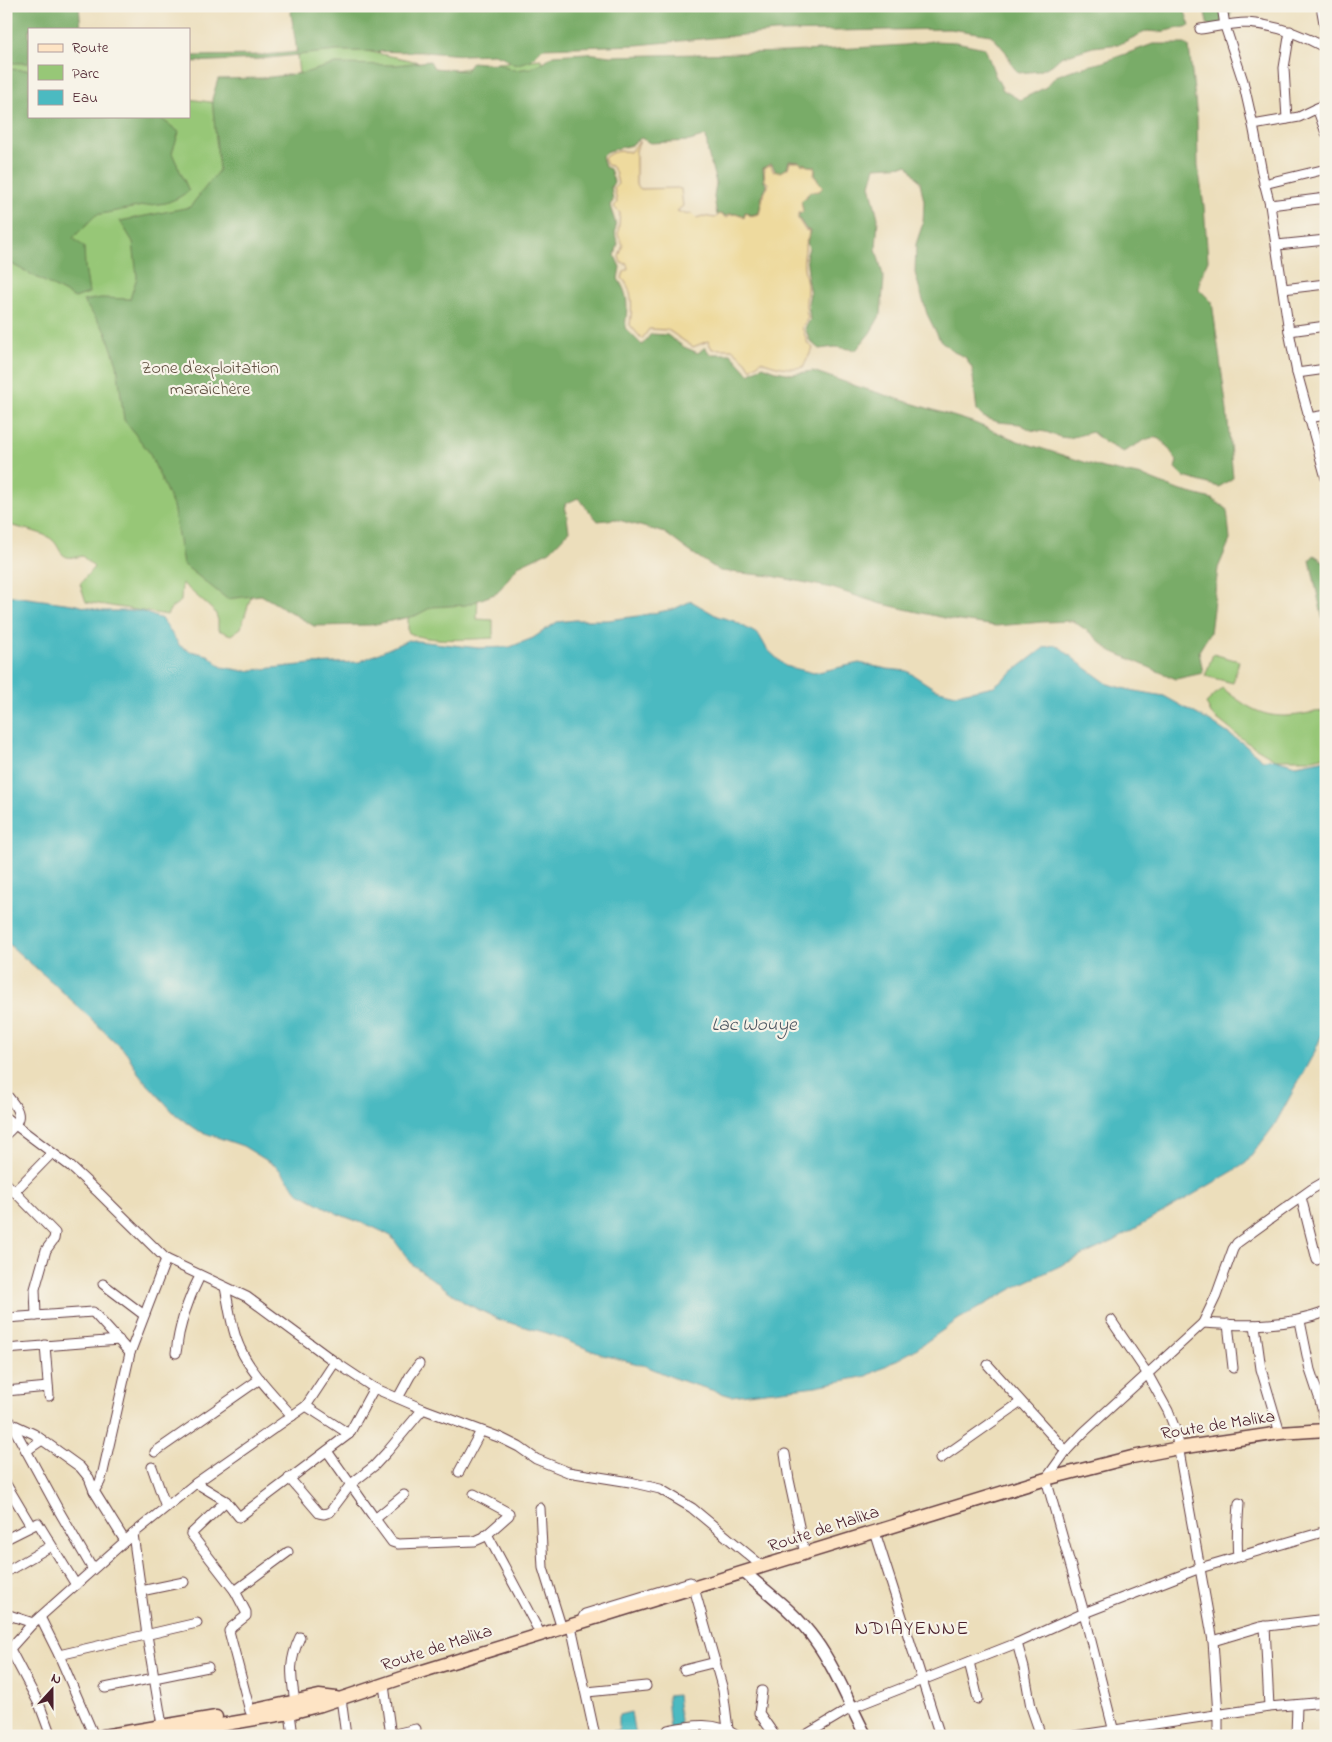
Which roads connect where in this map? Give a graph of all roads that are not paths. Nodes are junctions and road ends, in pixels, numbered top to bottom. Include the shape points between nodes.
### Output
1 (1222, 6) edge
2 (1321, 6) edge
3 (1225, 26) junction
4 (1200, 29) dead end
5 (1290, 31) junction
6 (1326, 34) edge
7 (1326, 48) edge
8 (1326, 104) edge
9 (1317, 108) junction
10 (1287, 119) junction
11 (1253, 125) junction
12 (1326, 133) edge
13 (1326, 169) edge
14 (1264, 184) junction
15 (1326, 198) edge
16 (1270, 206) junction
17 (1326, 240) edge
18 (1277, 245) junction
19 (1326, 284) edge
20 (1283, 289) junction
21 (1326, 326) edge
22 (1289, 331) junction
23 (1326, 369) edge
24 (1297, 373) junction
25 (1326, 415) edge
26 (1308, 418) junction
27 (1325, 476) edge
28 (6, 1094) edge
29 (6, 1118) edge
30 (16, 1126) junction
31 (6, 1134) edge
32 (52, 1153) junction
33 (1326, 1181) edge
34 (9, 1188) edge
35 (1301, 1196) junction
36 (166, 1259) junction
37 (1317, 1260) dead end
38 (200, 1276) junction
39 (103, 1284) dead end
40 (225, 1287) junction
41 (1326, 1312) edge
42 (144, 1315) junction
43 (36, 1316) junction
44 (6, 1318) edge
45 (1111, 1320) dead end
46 (1300, 1320) junction
47 (1203, 1323) junction
48 (1228, 1324) junction
49 (1255, 1325) junction
50 (119, 1340) junction
51 (45, 1345) junction
52 (6, 1349) edge
53 (130, 1353) junction
54 (176, 1353) dead end
55 (335, 1362) junction
56 (419, 1364) dead end
57 (988, 1365) dead end
58 (1234, 1368) dead end
59 (1147, 1374) junction
60 (260, 1379) junction
61 (374, 1388) junction
62 (6, 1391) edge
63 (398, 1398) junction
64 (1020, 1402) junction
65 (306, 1406) junction
66 (423, 1409) junction
67 (292, 1416) junction
68 (8, 1421) edge
69 (1326, 1425) edge
70 (1326, 1430) edge
71 (481, 1431) junction
72 (1280, 1433) junction
73 (349, 1434) junction
74 (42, 1440) junction
75 (1179, 1448) junction
76 (26, 1451) junction
77 (327, 1451) junction
78 (1066, 1451) junction
79 (155, 1452) dead end
80 (785, 1454) dead end
81 (940, 1459) dead end
82 (152, 1467) dead end
83 (460, 1472) dead end
84 (289, 1478) junction
85 (1046, 1479) junction
86 (196, 1483) junction
87 (6, 1484) edge
88 (351, 1484) junction
89 (94, 1491) junction
90 (474, 1494) dead end
91 (404, 1495) dead end
92 (226, 1501) junction
93 (1238, 1503) dead end
94 (166, 1507) junction
95 (540, 1508) dead end
96 (374, 1519) junction
97 (31, 1526) junction
98 (1326, 1530) edge
99 (875, 1532) junction
100 (133, 1534) junction
101 (487, 1534) junction
102 (6, 1539) edge
103 (125, 1541) junction
104 (51, 1546) junction
105 (288, 1552) dead end
106 (805, 1554) junction
107 (1238, 1557) junction
108 (763, 1567) junction
109 (92, 1568) junction
110 (1200, 1568) junction
111 (6, 1572) edge
112 (745, 1573) junction
113 (731, 1577) junction
114 (184, 1582) dead end
115 (76, 1585) junction
116 (694, 1588) junction
117 (140, 1591) junction
118 (235, 1591) junction
119 (1084, 1613) junction
120 (6, 1614) edge
121 (1326, 1619) edge
122 (36, 1620) junction
123 (584, 1622) junction
124 (198, 1623) dead end
125 (1265, 1626) junction
126 (566, 1627) junction
127 (147, 1635) junction
128 (541, 1635) junction
129 (300, 1637) dead end
130 (1213, 1641) junction
131 (1017, 1643) junction
132 (8, 1651) edge
133 (59, 1655) junction
134 (716, 1662) junction
135 (969, 1662) junction
136 (208, 1667) dead end
137 (684, 1670) dead end
138 (154, 1678) junction
139 (922, 1680) junction
140 (384, 1685) junction
141 (646, 1686) dead end
142 (105, 1688) dead end
143 (762, 1691) dead end
144 (587, 1692) junction
145 (341, 1698) junction
146 (978, 1699) dead end
147 (1326, 1702) edge
148 (1297, 1704) junction
149 (292, 1707) junction
150 (1269, 1707) junction
151 (851, 1708) junction
152 (250, 1711) junction
153 (1218, 1716) junction
154 (416, 1729) dead end
155 (728, 1729) junction
156 (159, 1730) edge
157 (668, 1730) dead end
158 (1115, 1732) edge
159 (389, 1735) edge
160 (51, 1736) edge
161 (94, 1736) edge
162 (103, 1736) edge
163 (293, 1736) edge
164 (346, 1736) edge
165 (595, 1736) edge
166 (737, 1736) edge
167 (775, 1736) edge
168 (804, 1736) edge
169 (866, 1736) edge
170 (940, 1736) edge
171 (1041, 1736) edge
172 (1074, 1736) edge
173 (1218, 1736) edge
174 (1296, 1736) edge

1 - 3 street
2 - 6 street
3 - 4 street
3 - 5 street via 1246,23
3 - 11 street
5 - 7 street
5 - 10 street via 1284,68
8 - 9 street
9 - 10 street
9 - 12 street
10 - 11 street
11 - 14 street
13 - 14 street
14 - 16 street
15 - 16 street
16 - 18 street
17 - 18 street
18 - 20 street
19 - 20 street
20 - 22 street
21 - 22 street
22 - 24 street
23 - 24 street
24 - 26 street
25 - 26 street
26 - 27 street
28 - 30 street via 18,1112
29 - 30 street
30 - 31 street
30 - 32 street
32 - 34 street
32 - 36 street via 99,1192
33 - 35 street
34 - 43 street via 55,1233 46,1250 35,1289
35 - 37 street
35 - 47 street via 1235,1246
36 - 38 street
36 - 42 street
38 - 40 street
38 - 54 street via 182,1318
39 - 42 street
40 - 55 street via 263,1308
40 - 60 street via 239,1346
41 - 46 street
42 - 53 street
43 - 44 street
43 - 50 street via 94,1312
45 - 59 street
46 - 49 street
46 - 69 street
47 - 48 street
47 - 59 street
48 - 49 street
48 - 58 street
49 - 72 street via 1261,1369
50 - 51 street
50 - 53 street
51 - 52 street
51 - 62 street via 48,1391
53 - 89 street via 103,1472
55 - 61 street
55 - 65 street
56 - 63 street
57 - 64 street
59 - 75 street via 1170,1415
59 - 78 street
60 - 67 street
60 - 79 street
61 - 63 street
61 - 73 street
63 - 66 street
64 - 78 street
64 - 81 street
65 - 67 street
65 - 73 street
66 - 71 street
66 - 88 street via 374,1466
67 - 86 street
68 - 74 street
68 - 76 street
70 - 72 main road, Route de Malika
71 - 83 street
71 - 108 street via 568,1472 660,1489 692,1508
72 - 75 main road, Route de Malika
73 - 77 street
74 - 76 street
74 - 89 street via 80,1467
75 - 85 main road, Route de Malika
75 - 110 street
76 - 109 street
77 - 84 street
77 - 88 street
78 - 85 street
80 - 106 street
82 - 94 street
84 - 88 street via 319,1513 324,1514 330,1512
84 - 92 street via 239,1517
85 - 99 main road, Route de Malika
85 - 119 street
86 - 92 street
86 - 94 street
87 - 97 street
88 - 96 street
89 - 103 street
90 - 101 street via 509,1513
91 - 96 street
92 - 118 street via 191,1534
93 - 107 street
94 - 100 street
95 - 126 street via 543,1568
96 - 101 street via 392,1542 398,1544 469,1542 480,1540
97 - 102 street
97 - 104 street via 40,1525
98 - 107 street
99 - 106 main road, Route de Malika
99 - 139 street
100 - 103 street
100 - 117 street
101 - 128 street
103 - 109 street
104 - 111 street
104 - 115 street
105 - 118 street
106 - 108 main road, Route de Malika
107 - 110 street
108 - 112 main road, Route de Malika
109 - 115 street
110 - 119 street
110 - 130 street
112 - 113 main road, Route de Malika
112 - 151 street via 793,1614 814,1638
113 - 116 main road, Route de Malika
113 - 123 street via 719,1574 585,1614
114 - 117 street
115 - 122 street
116 - 123 main road, Route de Malika
116 - 134 street
117 - 127 street
118 - 152 street via 246,1616 230,1631
119 - 131 street
119 - 158 street
120 - 122 street
121 - 125 street
122 - 132 street
122 - 133 street
123 - 126 main road, Route de Malika
124 - 127 street
125 - 130 street
125 - 150 street
126 - 128 main road, Route de Malika
126 - 144 street
127 - 133 street
127 - 138 street
128 - 140 main road, Route de Malika
129 - 149 street via 290,1668
130 - 153 street
131 - 135 street
131 - 171 street
132 - 160 street via 40,1706
133 - 161 street
134 - 137 street
134 - 155 street
135 - 139 street
135 - 146 street
136 - 138 street
138 - 142 street
138 - 156 street
139 - 151 street
139 - 170 street
140 - 145 main road, Route de Malika
140 - 159 street
141 - 144 street
143 - 167 street via 758,1713
144 - 165 street
145 - 149 main road, Route de Malika via 321,1706
145 - 164 street
147 - 148 street
148 - 150 street
148 - 174 street
149 - 152 main road, Route de Malika
149 - 156 main road, Route de Malika
149 - 163 street
150 - 153 street
151 - 168 street
151 - 169 street
152 - 156 main road, Route de Malika
153 - 158 street
153 - 173 street
154 - 159 street
155 - 157 street via 708,1725
155 - 166 street
156 - 162 main road, Route de Malika
158 - 172 street

